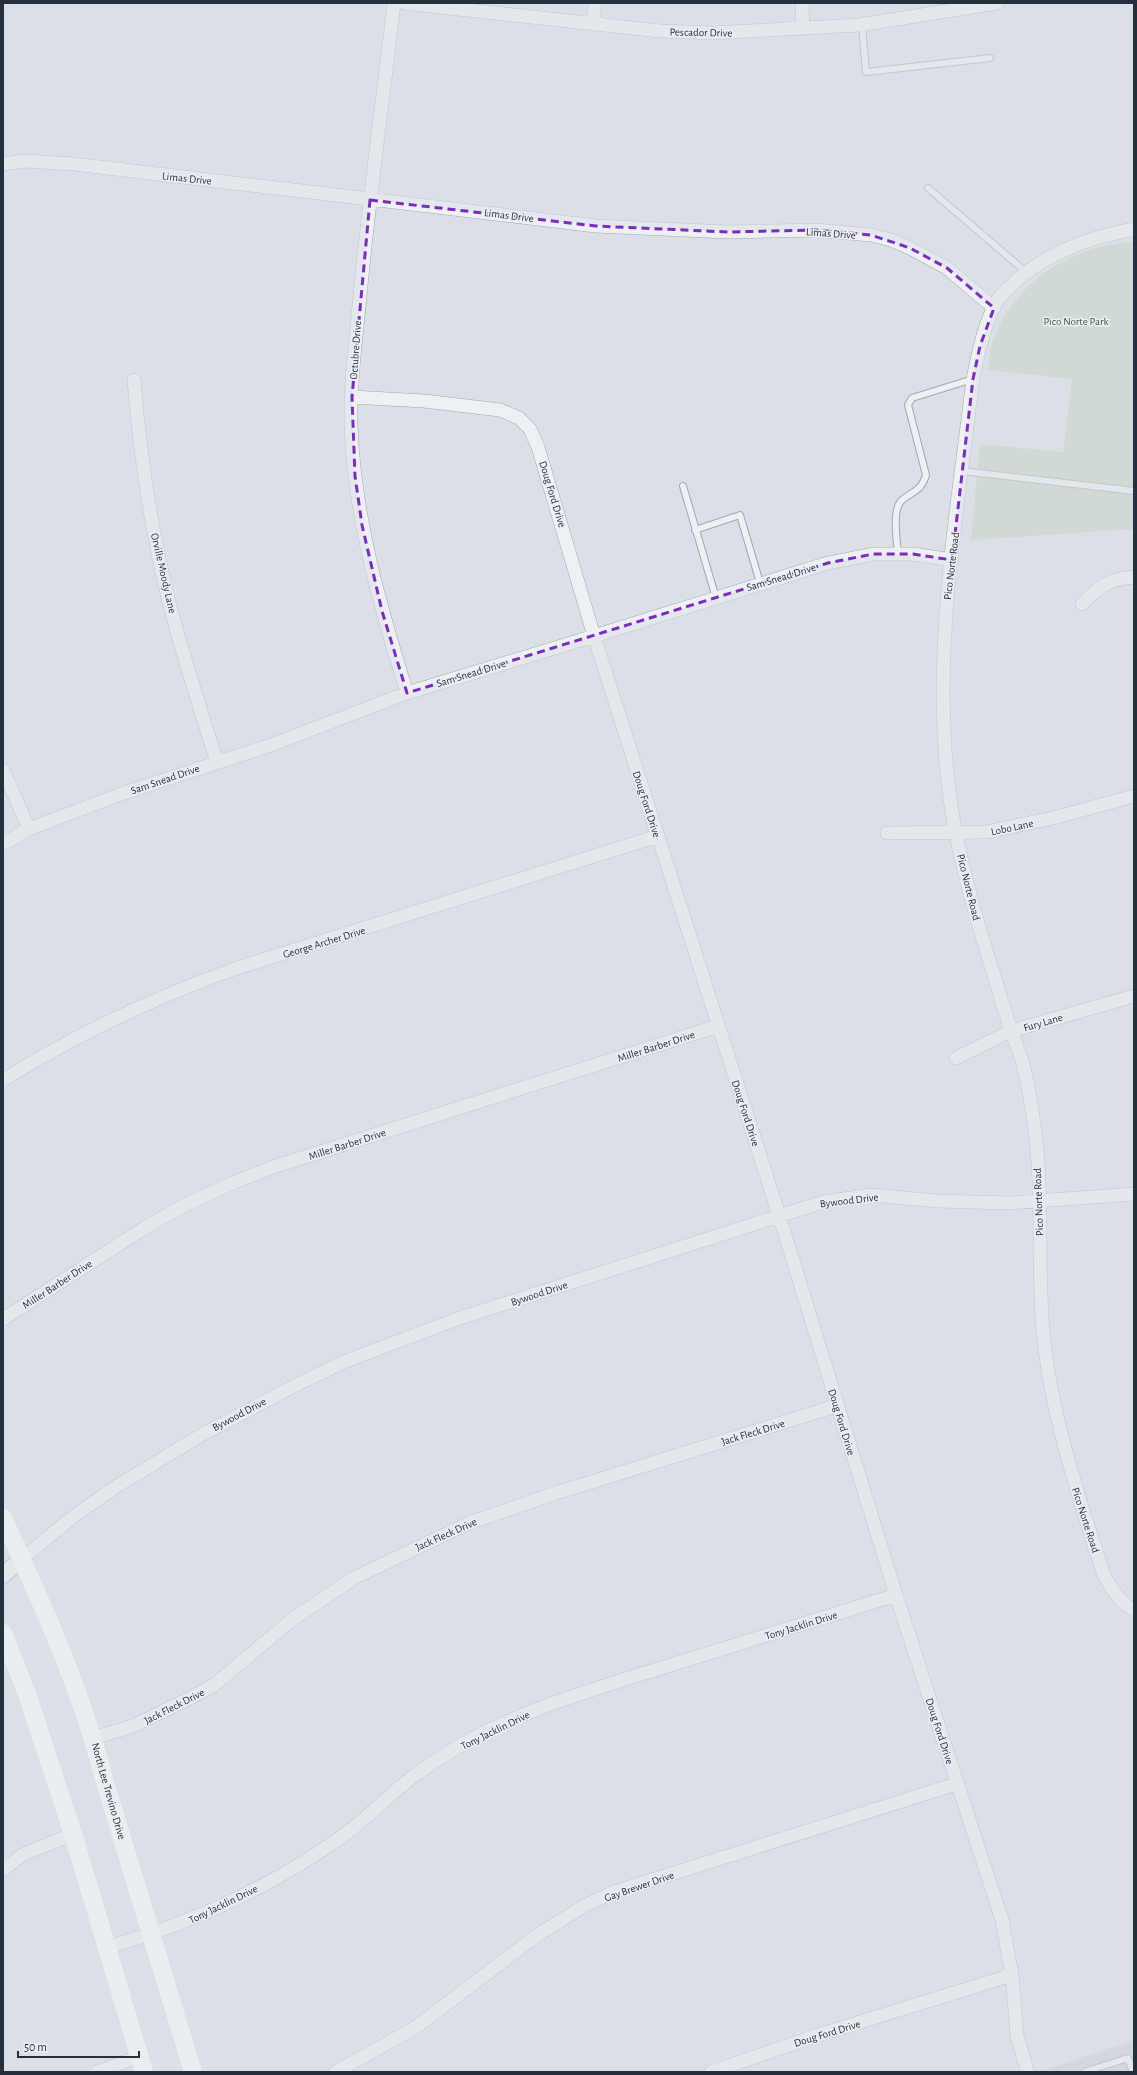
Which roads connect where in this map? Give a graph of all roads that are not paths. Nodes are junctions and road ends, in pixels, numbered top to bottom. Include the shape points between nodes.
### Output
1 (394, 3) edge
2 (404, 3) edge
3 (595, 3) edge
4 (802, 3) edge
5 (998, 3) edge
6 (593, 22) junction
7 (862, 25) junction
8 (803, 29) junction
9 (990, 58) dead end
10 (3, 164) edge
11 (928, 188) dead end
12 (370, 200) junction
13 (1134, 229) edge
14 (1026, 272) junction
15 (994, 308) junction
16 (973, 379) junction
17 (134, 380) dead end
18 (352, 397) junction
19 (962, 471) junction
20 (683, 486) dead end
21 (1134, 491) edge
22 (695, 530) junction
23 (898, 554) junction
24 (952, 560) junction
25 (1134, 577) edge
26 (760, 584) junction
27 (716, 598) junction
28 (1082, 604) dead end
29 (594, 636) junction
30 (407, 693) junction
31 (217, 762) junction
32 (3, 770) edge
33 (1134, 796) edge
34 (29, 829) junction
35 (956, 832) junction
36 (887, 833) dead end
37 (658, 836) junction
38 (3, 844) edge
39 (1134, 996) edge
40 (718, 1026) junction
41 (1011, 1031) junction
42 (956, 1058) dead end
43 (3, 1080) edge
44 (1134, 1194) edge
45 (1040, 1200) junction
46 (779, 1215) junction
47 (3, 1320) edge
48 (836, 1406) junction
49 (3, 1518) edge
50 (22, 1559) junction
51 (3, 1575) edge
52 (896, 1596) junction
53 (1134, 1610) edge
54 (3, 1633) edge
55 (93, 1738) junction
56 (956, 1784) junction
57 (73, 1834) junction
58 (3, 1870) edge
59 (151, 1935) junction
60 (108, 1948) junction
61 (1012, 1975) junction
62 (142, 2064) edge
63 (1027, 2070) dead end
64 (97, 2072) edge
65 (193, 2072) edge
66 (336, 2072) edge
67 (711, 2072) edge
68 (1084, 2072) edge
69 (1133, 2072) edge

1 - 12 street, Octubre Drive
2 - 6 street, Pescador Drive
3 - 6 street
4 - 8 street
5 - 7 street, Pescador Drive
6 - 8 street, Pescador Drive via 660,31 712,33
7 - 8 street, Pescador Drive
7 - 9 lane via 866,72
10 - 12 street, Limas Drive via 24,161 74,164
11 - 14 lane
12 - 15 street, Limas Drive via 603,227 728,232 815,230 870,235 910,248 947,268
12 - 18 street, Octubre Drive
13 - 14 street, Pico Norte Road via 1111,233 1075,245 1045,259
14 - 15 street, Pico Norte Road via 1001,295
15 - 16 street, Pico Norte Road via 980,346
16 - 19 street, Pico Norte Road
16 - 23 lane via 912,398 908,405 926,475 924,483 915,493 900,502 896,514
17 - 31 street, Orville Moody Lane via 145,480 157,545 181,645
18 - 29 street, Doug Ford Drive via 474,406 500,410 520,418 530,429 538,447
18 - 30 street, Octubre Drive via 351,425 362,525 382,612
19 - 21 lane
19 - 24 street, Pico Norte Road
20 - 22 lane
22 - 26 lane via 740,515
22 - 27 lane
23 - 24 street, Sam Snead Drive
23 - 26 street, Sam Snead Drive via 853,557
24 - 35 street, Pico Norte Road via 946,615 943,687 950,802
25 - 28 street via 1106,583
26 - 27 street, Sam Snead Drive
27 - 29 street, Sam Snead Drive
29 - 30 street, Sam Snead Drive
29 - 37 street, Doug Ford Drive
30 - 31 street, Sam Snead Drive via 271,745
31 - 34 street, Sam Snead Drive
32 - 34 street
33 - 35 street, Lobo Lane via 1053,818 986,832
34 - 38 street, Sam Snead Drive
35 - 36 street, Lobo Lane
35 - 41 street, Pico Norte Road via 967,886
37 - 40 street, Doug Ford Drive
37 - 43 street, George Archer Drive via 237,968 182,988 91,1029
39 - 41 street, Fury Lane
40 - 46 street, Doug Ford Drive
40 - 47 street, Miller Barber Drive via 276,1166 235,1182 185,1205 146,1228
41 - 42 street, Fury Lane
41 - 45 street, Pico Norte Road via 1022,1061 1030,1098 1035,1128
44 - 45 street, Bywood Drive via 1088,1199
45 - 46 street, Bywood Drive via 1010,1203 938,1201 871,1195 824,1202
45 - 53 street, Pico Norte Road via 1043,1332 1058,1419 1075,1486 1104,1574 1119,1598
46 - 48 street, Doug Ford Drive
46 - 50 street, Bywood Drive via 460,1318 346,1361 247,1410 117,1486 74,1516
48 - 52 street, Doug Ford Drive
48 - 55 street, Jack Fleck Drive via 469,1523 354,1578 293,1619 214,1685 133,1726
49 - 50 main road, North Lee Trevino Drive
50 - 51 street, Bywood Drive
50 - 55 main road, North Lee Trevino Drive via 74,1684
52 - 56 street, Doug Ford Drive
52 - 59 street, Tony Jacklin Drive via 611,1683 558,1701 512,1721 473,1739 438,1760 412,1778 338,1840 269,1881 192,1920
54 - 57 main road via 27,1694
55 - 59 main road, North Lee Trevino Drive
56 - 61 street, Doug Ford Drive via 1002,1920
56 - 66 street, Gay Brewer Drive via 612,1893 584,1906 539,1934 416,2027
57 - 58 street via 22,1855
57 - 60 main road
59 - 60 street, Tony Jacklin Drive
59 - 65 main road, North Lee Trevino Drive
60 - 62 main road
61 - 63 street, Doug Ford Drive via 1016,2028
61 - 67 street, Doug Ford Drive
62 - 64 street
68 - 69 lane via 1128,2058

